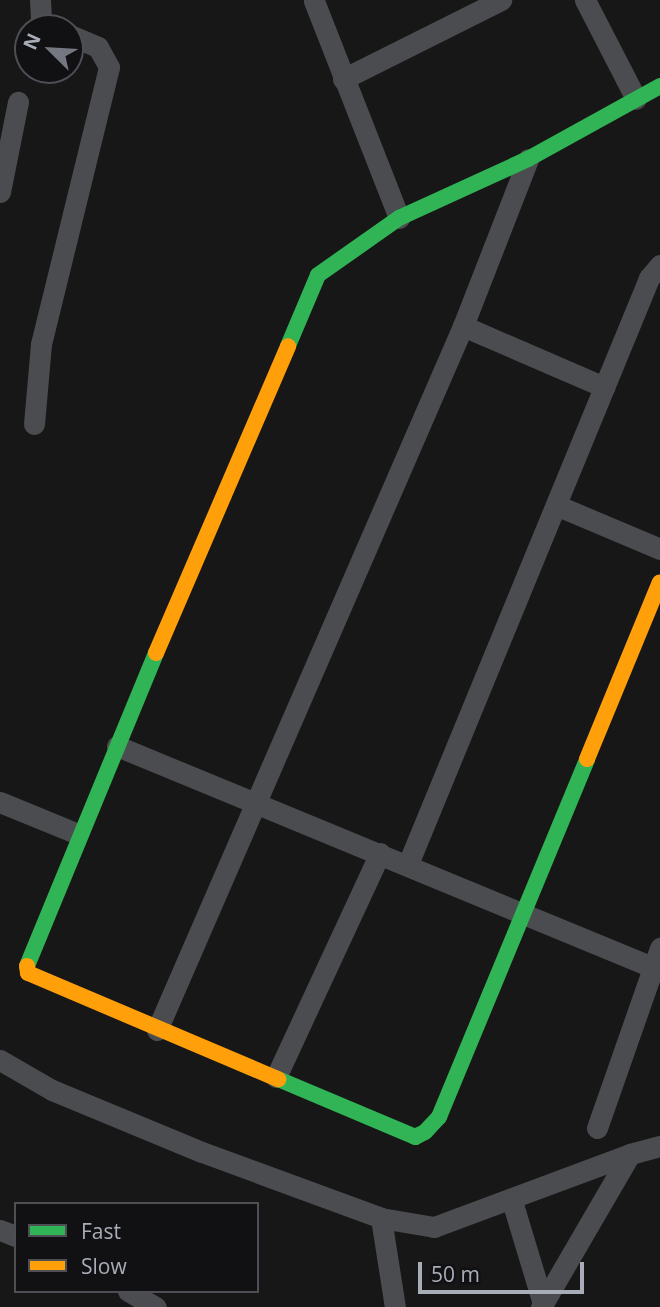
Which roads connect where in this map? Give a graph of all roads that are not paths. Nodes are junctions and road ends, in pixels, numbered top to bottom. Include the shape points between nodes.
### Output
1 (501, 0) edge
2 (585, 0) edge
3 (314, 1) edge
4 (84, 42) edge
5 (343, 79) junction
6 (660, 86) edge
7 (636, 99) junction
8 (18, 102) dead end
9 (528, 159) junction
10 (0, 191) edge
11 (399, 218) junction
12 (660, 265) edge
13 (463, 326) junction
14 (604, 387) junction
15 (34, 424) dead end
16 (556, 505) junction
17 (660, 549) edge
18 (660, 582) edge
19 (117, 746) junction
20 (0, 802) edge
21 (257, 804) junction
22 (78, 834) junction
23 (380, 853) junction
24 (408, 864) junction
25 (520, 910) junction
26 (656, 958) edge
27 (157, 1030) junction
28 (0, 1060) edge
29 (276, 1077) junction
30 (597, 1128) dead end
31 (660, 1146) edge
32 (630, 1154) junction
33 (512, 1201) junction
34 (381, 1218) junction
35 (132, 1293) edge
36 (542, 1305) edge
37 (156, 1307) edge
38 (395, 1307) edge

1 - 5 street
2 - 7 street
3 - 5 street
4 - 15 street via 98,47 109,67 41,344
5 - 11 street
6 - 7 street
7 - 9 street
8 - 10 street
9 - 11 street
9 - 13 street
11 - 19 street via 334,261 310,289
12 - 14 street via 649,278
13 - 14 street
13 - 21 street
14 - 16 street
16 - 17 street
16 - 24 street
18 - 25 street
19 - 21 street
19 - 22 street
20 - 22 street
21 - 23 street
21 - 27 street
22 - 27 street via 25,958 28,973
23 - 24 street
23 - 29 street
24 - 25 street
25 - 26 street
25 - 29 street via 439,1116 425,1132 415,1137
26 - 30 street
27 - 29 street
28 - 34 street via 52,1090
31 - 32 street
32 - 33 street
32 - 36 street
33 - 34 street via 434,1227
33 - 36 street
34 - 38 street
35 - 37 street

